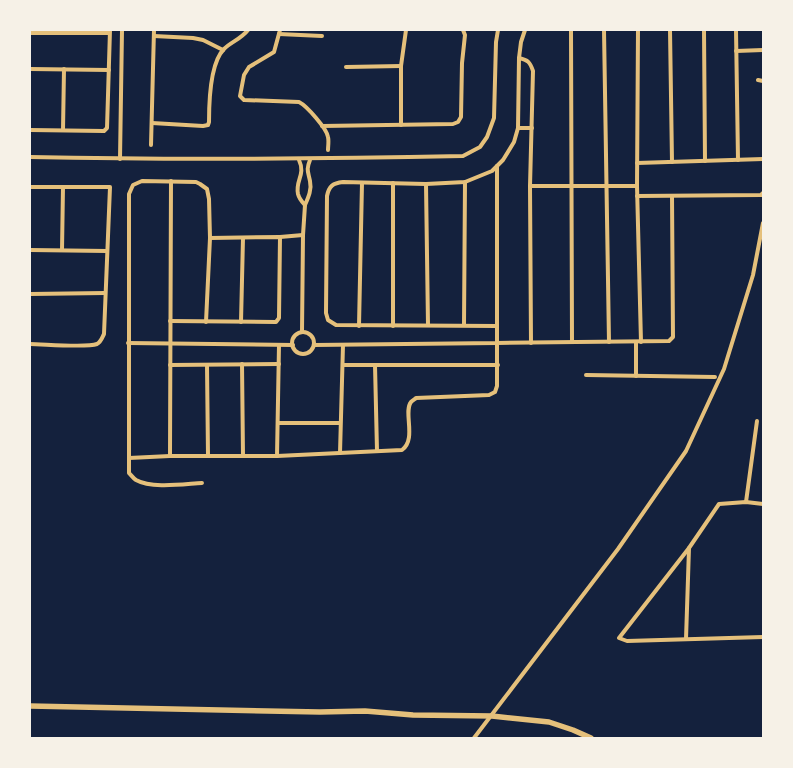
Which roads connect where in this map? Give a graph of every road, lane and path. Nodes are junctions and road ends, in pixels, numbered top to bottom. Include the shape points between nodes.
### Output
1 (122, 30) edge
2 (154, 30) edge
3 (248, 30) edge
4 (406, 30) edge
5 (463, 30) edge
6 (498, 30) edge
7 (525, 30) edge
8 (571, 30) edge
9 (604, 30) edge
10 (638, 30) edge
11 (670, 30) edge
12 (704, 30) edge
13 (736, 30) edge
14 (110, 32) edge
15 (280, 32) edge
16 (30, 33) edge
17 (154, 36) junction
18 (322, 36) dead end
19 (223, 50) junction
20 (736, 50) junction
21 (763, 50) edge
22 (519, 58) junction
23 (401, 66) junction
24 (346, 67) dead end
25 (30, 69) edge
26 (64, 69) junction
27 (109, 70) junction
28 (152, 123) junction
29 (401, 125) junction
30 (322, 126) junction
31 (518, 128) junction
32 (532, 128) junction
33 (30, 130) edge
34 (63, 130) junction
35 (151, 145) dead end
36 (328, 150) dead end
37 (30, 157) edge
38 (120, 159) junction
39 (763, 159) edge
40 (299, 160) junction
41 (310, 160) junction
42 (738, 160) junction
43 (705, 161) junction
44 (672, 162) junction
45 (637, 163) junction
46 (497, 165) junction
47 (171, 181) junction
48 (465, 182) junction
49 (362, 183) junction
50 (393, 184) junction
51 (426, 184) junction
52 (530, 186) junction
53 (573, 186) junction
54 (605, 186) junction
55 (637, 186) junction
56 (30, 187) edge
57 (63, 187) junction
58 (763, 193) edge
59 (637, 196) junction
60 (672, 196) junction
61 (305, 206) junction
62 (763, 223) edge
63 (304, 235) junction
64 (280, 237) junction
65 (210, 238) junction
66 (243, 238) junction
67 (30, 250) edge
68 (62, 250) junction
69 (107, 250) junction
70 (105, 293) junction
71 (30, 294) edge
72 (170, 321) junction
73 (206, 322) junction
74 (241, 322) junction
75 (360, 326) junction
76 (393, 326) junction
77 (428, 326) junction
78 (464, 326) junction
79 (497, 326) junction
80 (302, 332) junction
81 (572, 342) junction
82 (608, 342) junction
83 (638, 342) junction
84 (128, 343) junction
85 (170, 343) junction
86 (497, 343) junction
87 (532, 343) junction
88 (30, 344) edge
89 (279, 345) junction
90 (293, 345) junction
91 (314, 345) junction
92 (343, 345) junction
93 (242, 364) junction
94 (279, 364) junction
95 (170, 365) junction
96 (207, 365) junction
97 (343, 365) junction
98 (375, 365) junction
99 (498, 365) junction
100 (586, 376) dead end
101 (636, 376) junction
102 (715, 377) dead end
103 (757, 421) dead end
104 (278, 423) junction
105 (340, 423) junction
106 (376, 451) junction
107 (340, 453) junction
108 (170, 456) junction
109 (208, 456) junction
110 (243, 456) junction
111 (277, 456) junction
112 (129, 458) junction
113 (202, 483) dead end
114 (746, 502) junction
115 (763, 504) edge
116 (689, 548) junction
117 (763, 637) edge
118 (686, 639) junction
119 (30, 706) edge
120 (492, 716) junction
121 (474, 738) edge
122 (590, 738) edge

1 - 38 street
2 - 17 street
3 - 19 street
4 - 23 street
5 - 29 street via 465,35 462,117 453,124
6 - 41 street via 494,118 480,147 463,156
7 - 22 street
8 - 53 street
9 - 54 street
10 - 45 street
11 - 44 street
12 - 43 street
13 - 20 street
14 - 16 street
14 - 27 street
15 - 18 street
15 - 30 street via 274,52 246,71 241,99 299,102 304,104
17 - 19 street via 203,40
17 - 28 street
19 - 28 street via 213,74 208,125
20 - 21 street
20 - 42 street
22 - 31 street
22 - 32 street via 531,63 533,71
23 - 24 street
23 - 29 street
25 - 26 street
26 - 27 street
26 - 34 street
27 - 34 street via 108,128 104,131
28 - 35 street
29 - 30 street
30 - 36 street via 328,136
31 - 32 street
31 - 46 street via 514,142
32 - 52 street
33 - 34 street
37 - 38 street
38 - 40 street
39 - 42 street
40 - 41 street
40 - 61 street via 302,167 298,189
41 - 61 street via 307,173 310,189
42 - 43 street
43 - 44 street
44 - 45 street
45 - 55 street
46 - 48 street via 492,171
46 - 79 street
47 - 65 street via 196,182 207,189 210,199
47 - 72 street
47 - 84 street via 142,181 133,185 129,194
48 - 51 street
48 - 78 street
49 - 50 street
49 - 75 street
49 - 75 street via 334,183 330,186 327,196 326,314 328,320 336,325
50 - 51 street
50 - 76 street
51 - 77 street
52 - 53 street
52 - 87 street
53 - 54 street
53 - 81 street
54 - 55 street
54 - 82 street
55 - 59 street
56 - 57 street
57 - 68 street
57 - 69 street via 110,187
58 - 60 street
59 - 60 street
59 - 83 street
60 - 83 street via 673,337 669,341
61 - 63 street
62 - 120 street via 753,275 724,369 686,451 618,549
63 - 64 street
63 - 80 street
64 - 66 street
64 - 74 street via 279,318 276,322
65 - 66 street
65 - 73 street
66 - 74 street
67 - 68 street
68 - 69 street
69 - 70 street
70 - 71 street
70 - 88 street via 104,334 97,344
72 - 73 street
72 - 85 street
73 - 74 street
75 - 76 street
76 - 77 street
77 - 78 street
78 - 79 street
79 - 86 street
80 - 90 street via 296,335
80 - 91 street via 311,336
81 - 82 street
81 - 87 street
82 - 83 street
83 - 101 street
84 - 85 street
84 - 112 street
85 - 89 street
85 - 95 street
86 - 87 street
86 - 92 street
86 - 99 street
89 - 90 street
89 - 94 street
90 - 91 street via 296,351 302,354 308,353
91 - 92 street
92 - 97 street
93 - 94 street
93 - 96 street
93 - 110 street
94 - 104 street
95 - 96 street
95 - 108 street
96 - 109 street
97 - 98 street
97 - 105 street
98 - 99 street
98 - 106 street
99 - 106 street via 498,386 495,392 489,395 416,398 409,408 406,447 402,450
100 - 101 street
101 - 102 street
103 - 114 street
104 - 105 street
104 - 111 street
105 - 107 street
106 - 107 street
107 - 111 street
108 - 109 street
108 - 112 street
109 - 110 street
110 - 111 street
112 - 113 street via 129,473 136,480 161,485
114 - 115 street
114 - 116 street via 719,504
116 - 118 street
116 - 118 street via 619,638 625,641
117 - 118 street
119 - 120 main road via 365,711 413,715
120 - 121 street
120 - 122 main road via 548,722

